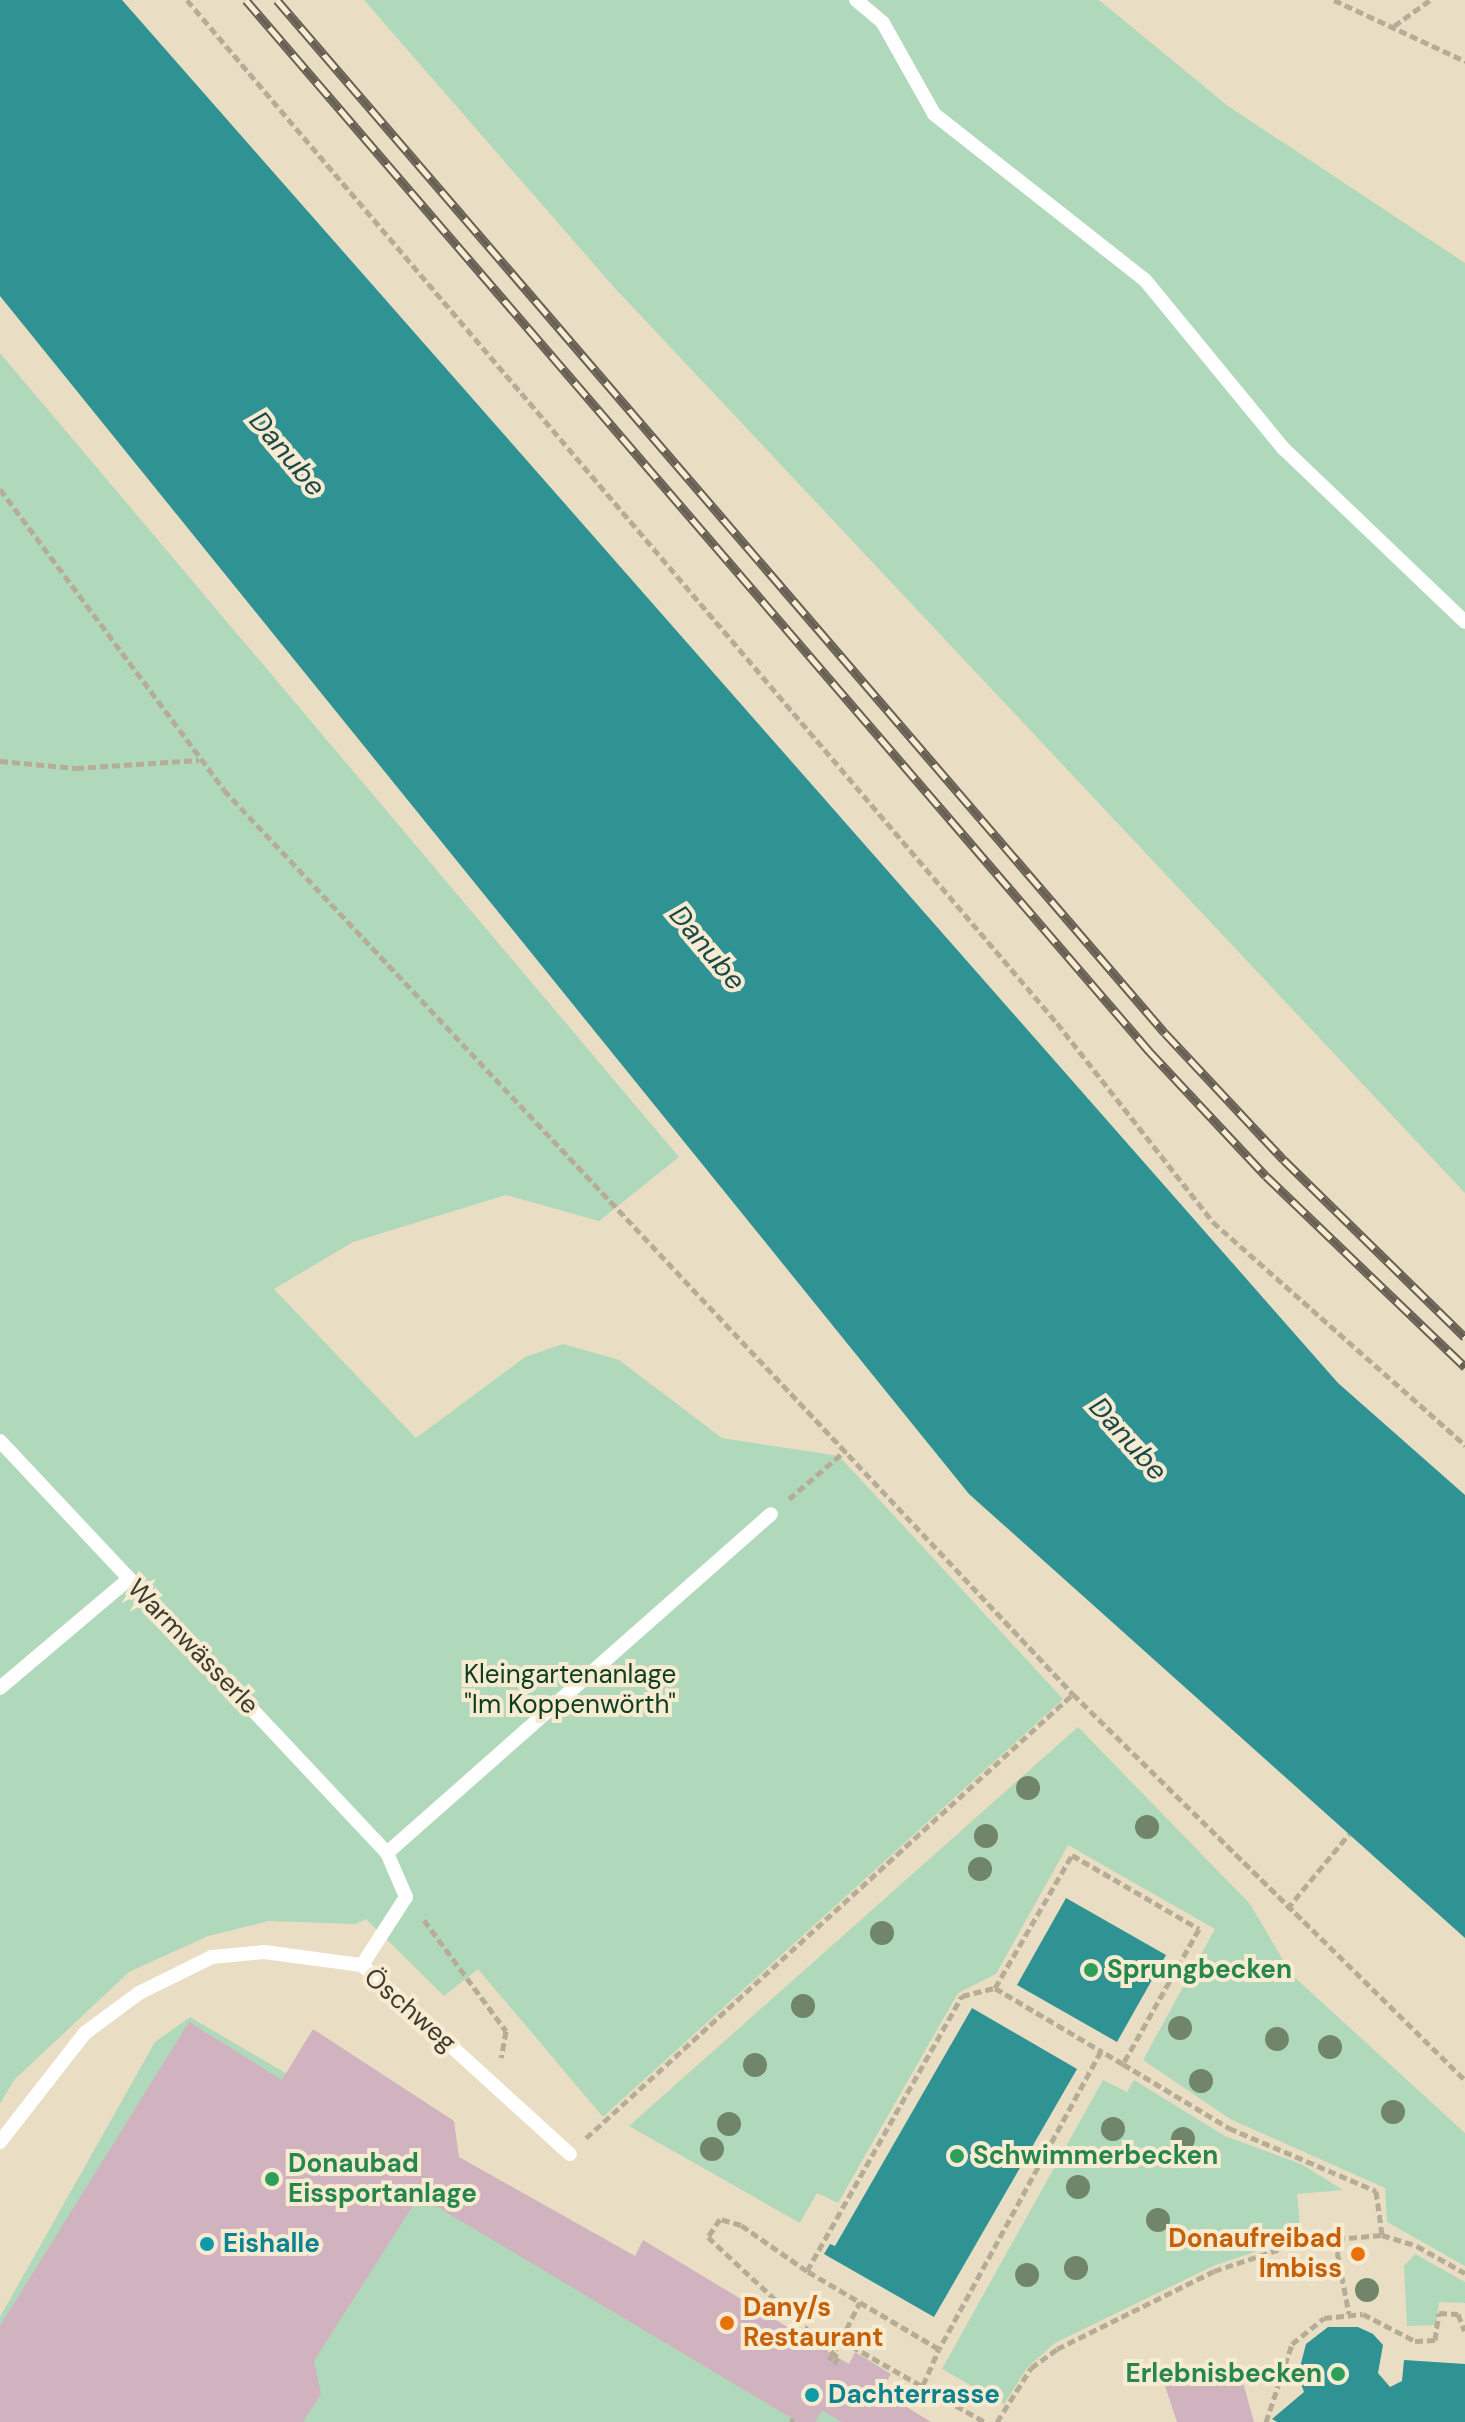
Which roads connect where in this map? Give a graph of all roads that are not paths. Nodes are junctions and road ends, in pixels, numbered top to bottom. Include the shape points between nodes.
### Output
1 (856, 0) edge
2 (1465, 622) edge
3 (0, 1441) edge
4 (771, 1514) road end
5 (128, 1580) junction
6 (0, 1688) edge
7 (387, 1853) junction
8 (362, 1965) junction
9 (0, 2142) edge
10 (570, 2154) road end

1 - 2 lane via 883,23 934,114 1145,280 1284,449
3 - 5 lane, Warmwässerle
4 - 7 lane
5 - 6 lane
5 - 7 lane, Warmwässerle
7 - 8 lane, Warmwässerle via 406,1897
8 - 9 lane, Öschweg via 316,1955 212,1957 139,1993 85,2033
8 - 10 lane, Öschweg

